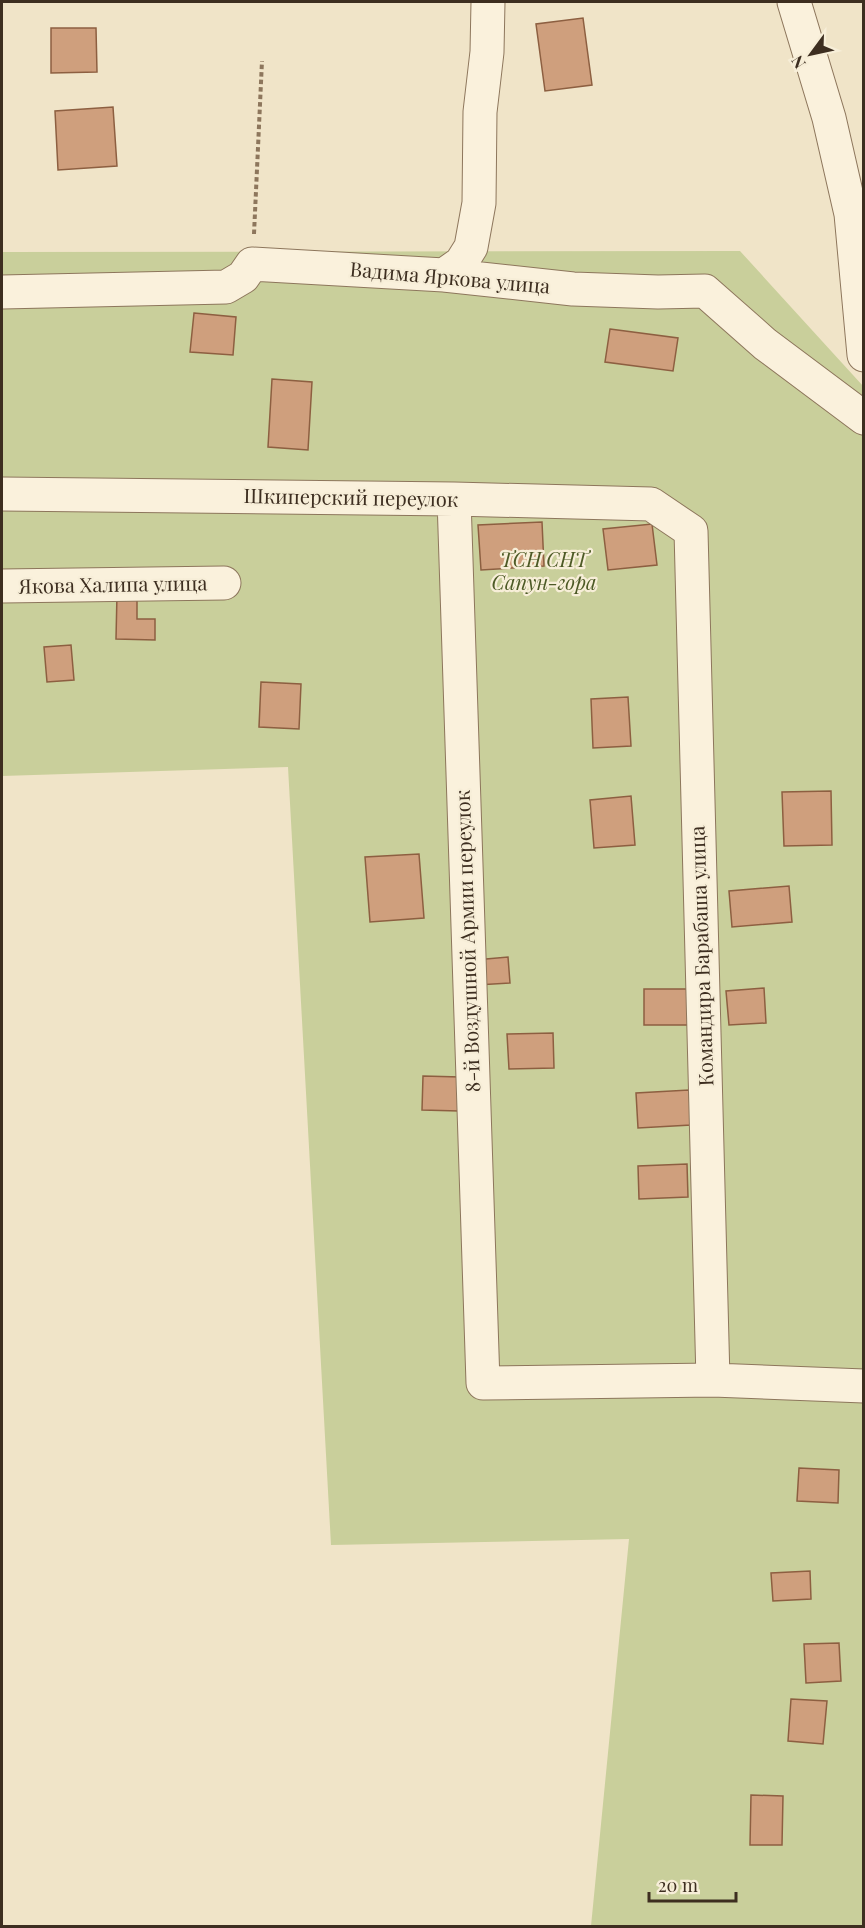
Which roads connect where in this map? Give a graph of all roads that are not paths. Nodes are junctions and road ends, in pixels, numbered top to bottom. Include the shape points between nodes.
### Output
1 (488, 2) edge
2 (794, 2) edge
3 (444, 275) junction
4 (2, 292) edge
5 (864, 355) edge
6 (864, 418) edge
7 (2, 494) edge
8 (454, 499) junction
9 (691, 531) joint
10 (224, 583) dead end
11 (2, 586) edge
12 (713, 1380) junction
13 (864, 1386) edge

1 - 3 lane via 480,112 479,202 471,246 460,263
2 - 5 lane via 829,118 851,214
3 - 4 lane, Вадима Яркова улица via 252,264 243,277 226,287
3 - 6 lane, Вадима Яркова улица via 573,289 705,291 765,344
7 - 8 lane, Шкиперский переулок
8 - 9 lane, Шкиперский переулок via 651,504
8 - 12 lane, 8-й Воздушной Армии переулок via 483,1383
9 - 12 lane, Командира Барабаша улица
10 - 11 lane, Якова Халипа улица
12 - 13 lane

